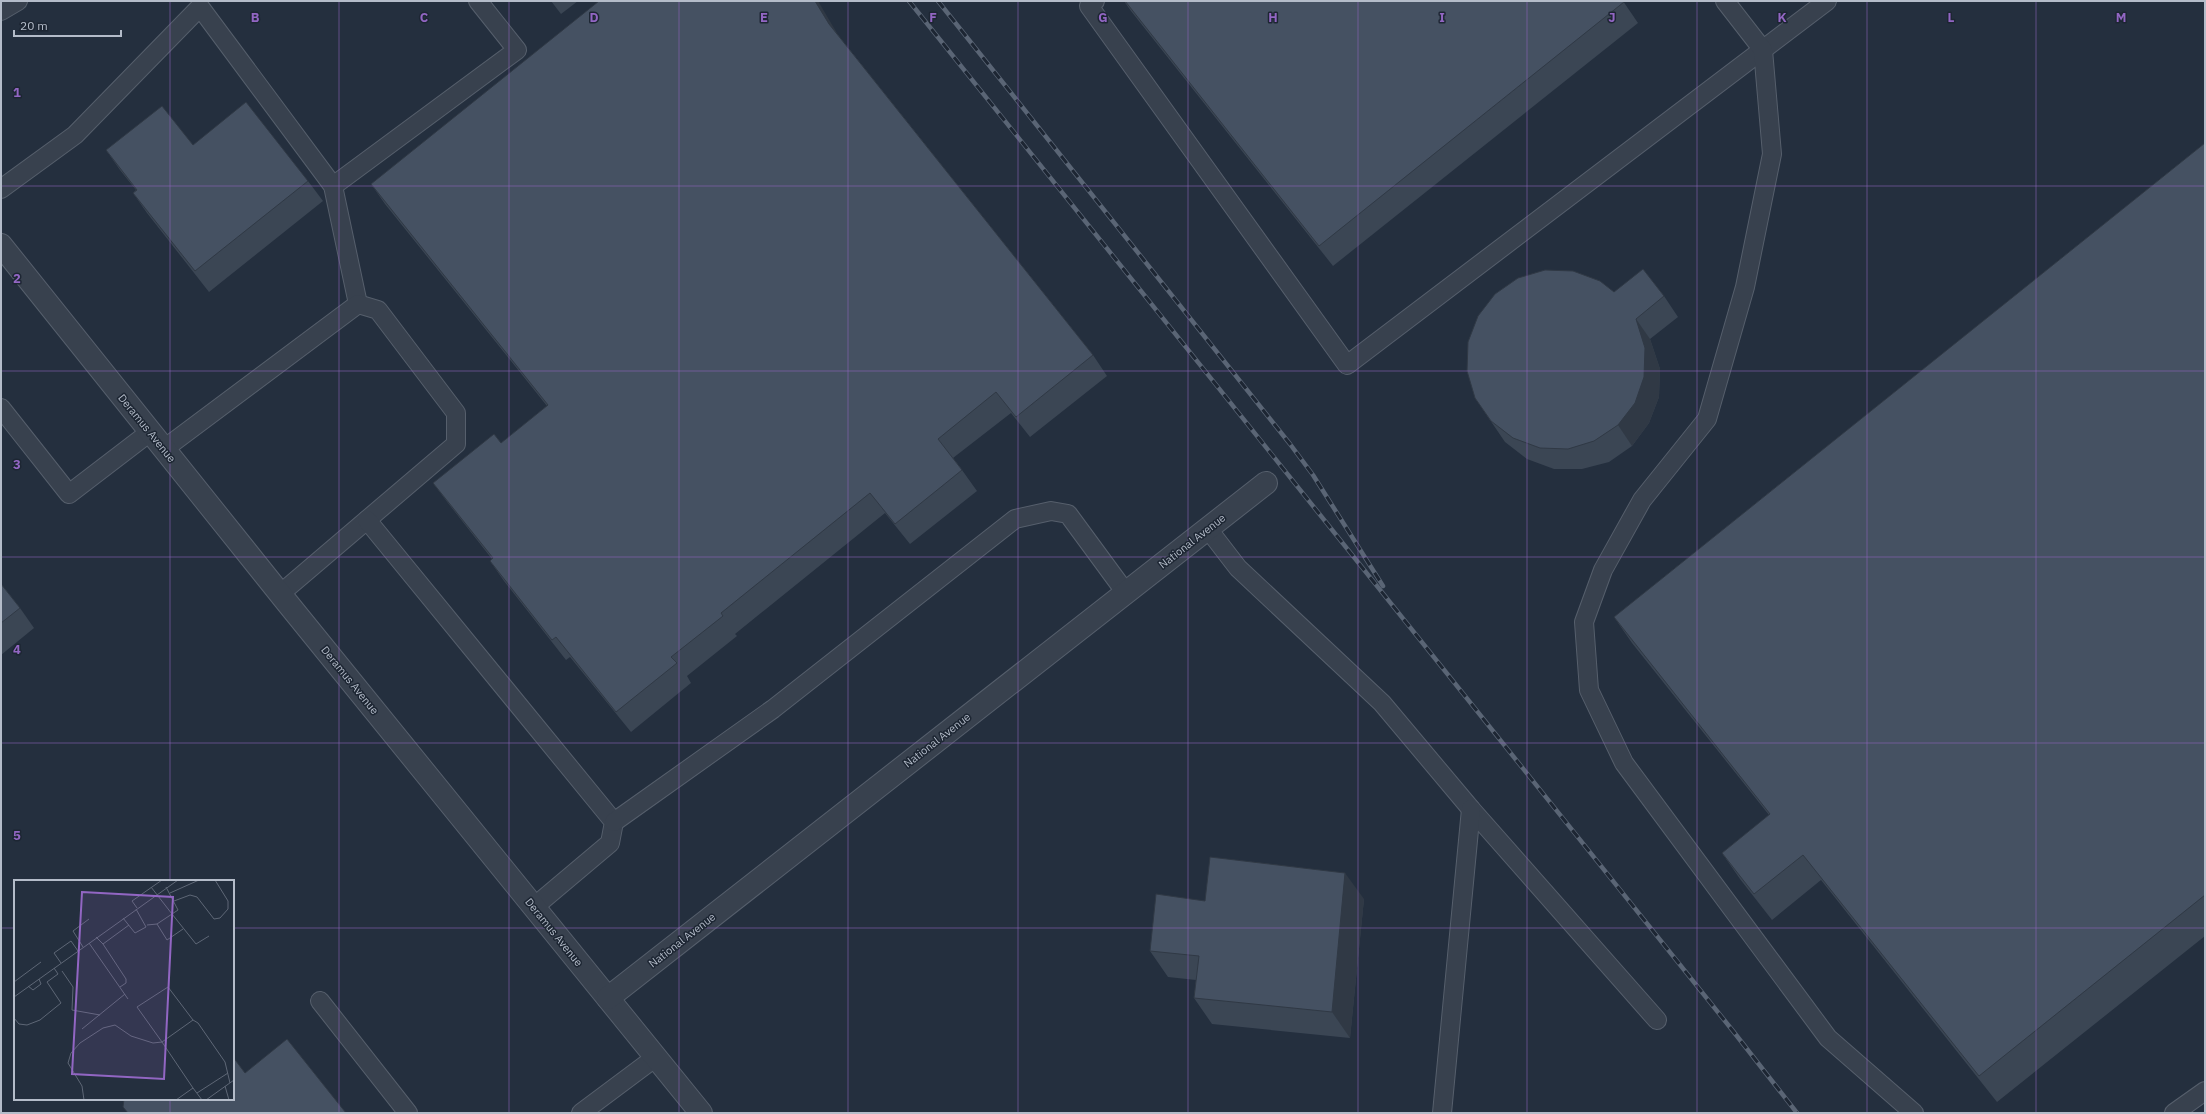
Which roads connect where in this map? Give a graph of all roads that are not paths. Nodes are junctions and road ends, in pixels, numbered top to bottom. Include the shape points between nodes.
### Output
1 (18, 1) edge
2 (478, 1) edge
3 (1095, 1) edge
4 (1725, 1) edge
5 (1827, 1) edge
6 (201, 3) edge
7 (1, 11) edge
8 (1763, 50) junction
9 (333, 186) junction
10 (1, 189) edge
11 (1, 245) edge
12 (358, 304) junction
13 (1, 408) edge
14 (150, 432) junction
15 (164, 450) junction
16 (1266, 483) dead end
17 (367, 520) junction
18 (1208, 529) junction
19 (1126, 593) junction
20 (280, 594) junction
21 (1471, 809) junction
22 (614, 822) junction
23 (534, 907) junction
24 (608, 998) junction
25 (320, 1001) dead end
26 (1657, 1020) dead end
27 (656, 1058) junction
28 (2205, 1091) edge
29 (408, 1113) edge
30 (581, 1113) edge
31 (701, 1113) edge
32 (1442, 1113) edge
33 (1914, 1113) edge
34 (2174, 1113) edge

1 - 7 lane
2 - 9 lane via 516,50
3 - 8 lane via 1089,6 1347,365
4 - 8 lane
5 - 8 lane
6 - 9 lane
6 - 10 lane via 75,135
8 - 33 lane via 1772,154 1745,287 1707,418 1642,500 1603,570 1584,622 1589,690 1624,763 1828,1038
9 - 12 lane
11 - 14 street, Deramus Avenue
12 - 15 lane
12 - 17 lane via 378,310 456,413 456,444
13 - 14 lane via 69,494
14 - 15 street, Deramus Avenue
15 - 20 street, Deramus Avenue
16 - 18 street, National Avenue
17 - 20 lane
17 - 22 lane
18 - 19 street, National Avenue
18 - 21 lane via 1238,568 1382,704
19 - 22 lane via 1068,514 1051,511 1015,520 773,709
19 - 24 street, National Avenue
20 - 23 street, Deramus Avenue
21 - 26 lane
21 - 32 lane
22 - 23 lane via 610,843
23 - 24 street, Deramus Avenue
24 - 27 street, Deramus Avenue
25 - 29 lane
27 - 30 lane
27 - 31 street, Deramus Avenue
28 - 34 lane

